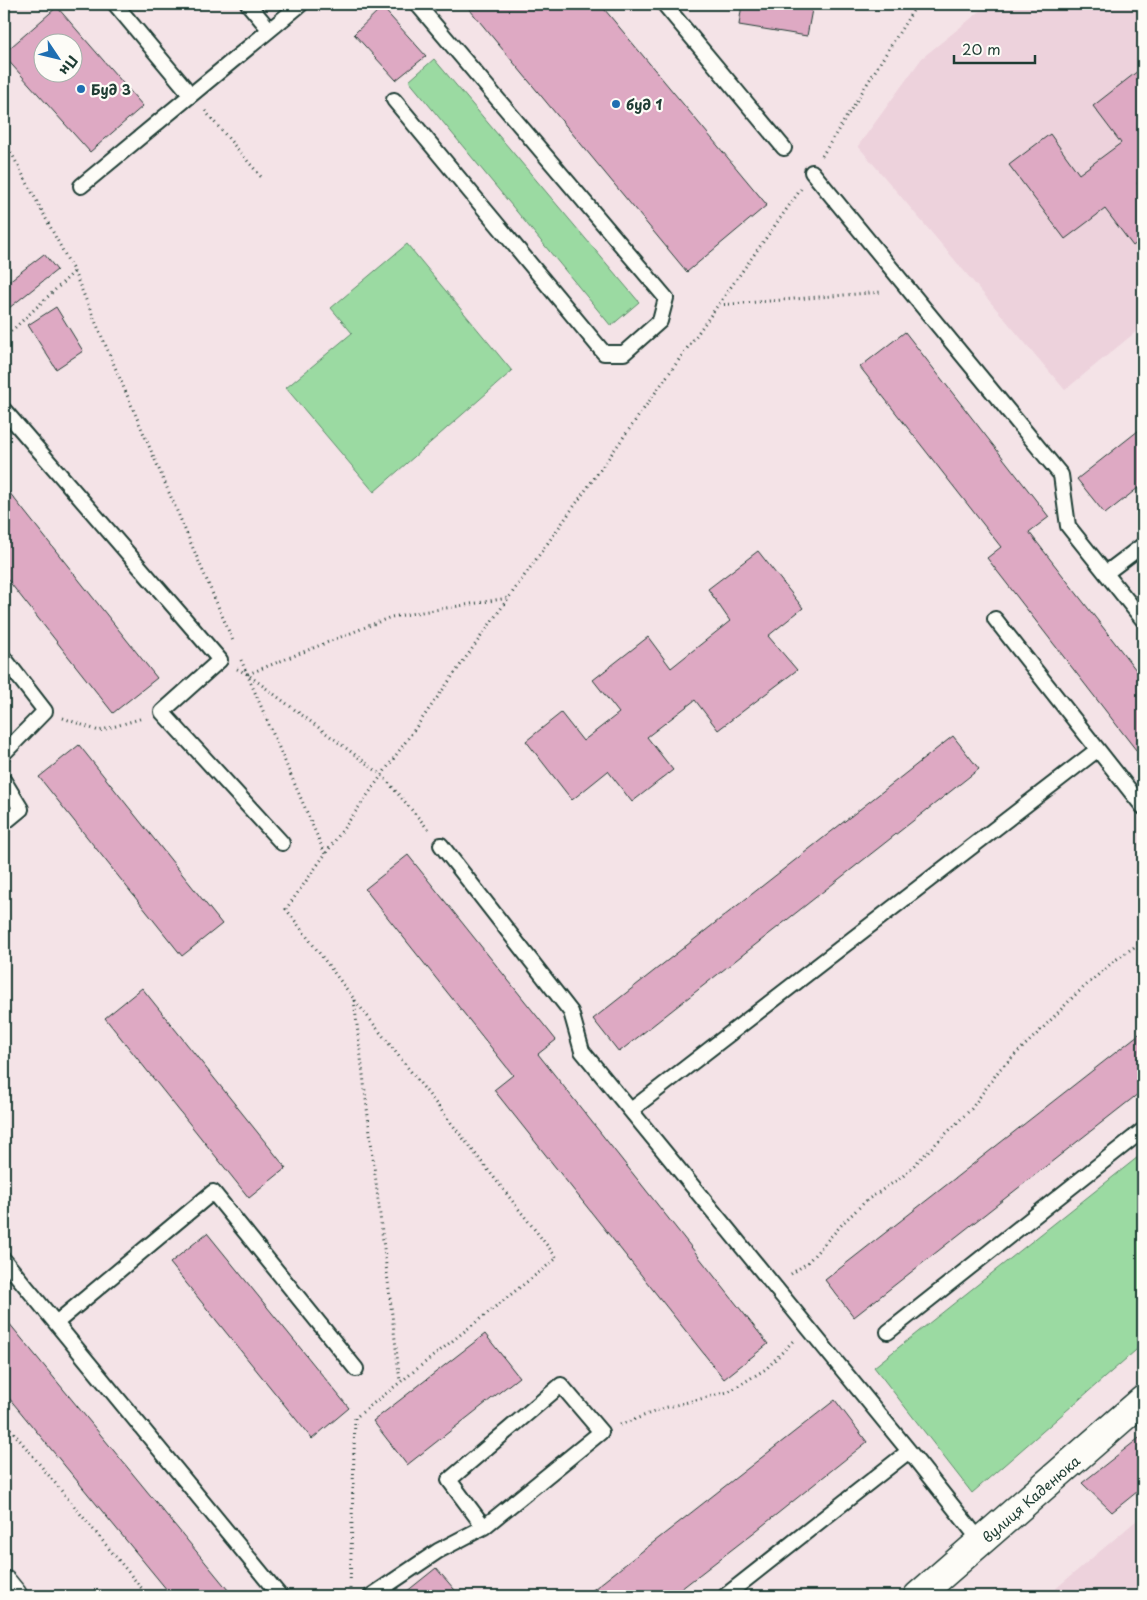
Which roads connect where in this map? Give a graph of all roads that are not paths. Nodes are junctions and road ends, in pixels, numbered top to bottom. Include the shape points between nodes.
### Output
1 (115, 4) edge
2 (248, 4) edge
3 (301, 4) edge
4 (417, 4) edge
5 (664, 4) edge
6 (269, 29) junction
7 (191, 95) junction
8 (394, 100) dead end
9 (784, 148) dead end
10 (812, 172) road end
11 (81, 186) dead end
12 (4, 410) edge
13 (1143, 545) edge
14 (1106, 573) junction
15 (994, 619) dead end
16 (1143, 620) edge
17 (4, 658) edge
18 (1097, 750) junction
19 (4, 752) edge
20 (4, 782) edge
21 (1143, 807) edge
22 (4, 823) edge
23 (282, 843) dead end
24 (441, 845) road end
25 (631, 1110) junction
26 (1143, 1130) edge
27 (4, 1260) edge
28 (56, 1323) junction
29 (888, 1332) dead end
30 (356, 1369) dead end
31 (1143, 1400) edge
32 (909, 1451) junction
33 (484, 1527) junction
34 (981, 1542) junction
35 (4, 1585) edge
36 (13, 1596) edge
37 (280, 1596) edge
38 (371, 1596) edge
39 (725, 1596) edge
40 (918, 1596) edge

1 - 7 lane
2 - 6 lane
3 - 6 lane
4 - 8 lane via 666,298 660,321 624,353 604,353
5 - 9 lane
6 - 7 lane
7 - 11 lane
10 - 14 lane via 1061,475 1068,526
12 - 23 lane via 220,660 162,712
13 - 14 lane
14 - 16 lane
15 - 18 lane
17 - 19 lane via 45,711
18 - 21 lane
18 - 25 lane
20 - 22 lane via 21,809
24 - 25 lane via 571,1012 582,1051
25 - 32 lane
26 - 29 lane
27 - 28 lane
28 - 30 lane via 213,1192
28 - 37 lane
31 - 34 street, вулиця Каденюка
32 - 34 lane
32 - 39 lane
33 - 33 lane via 601,1432 561,1385 448,1480
33 - 38 lane via 438,1551
34 - 40 street, вулиця Каденюка
35 - 36 street

